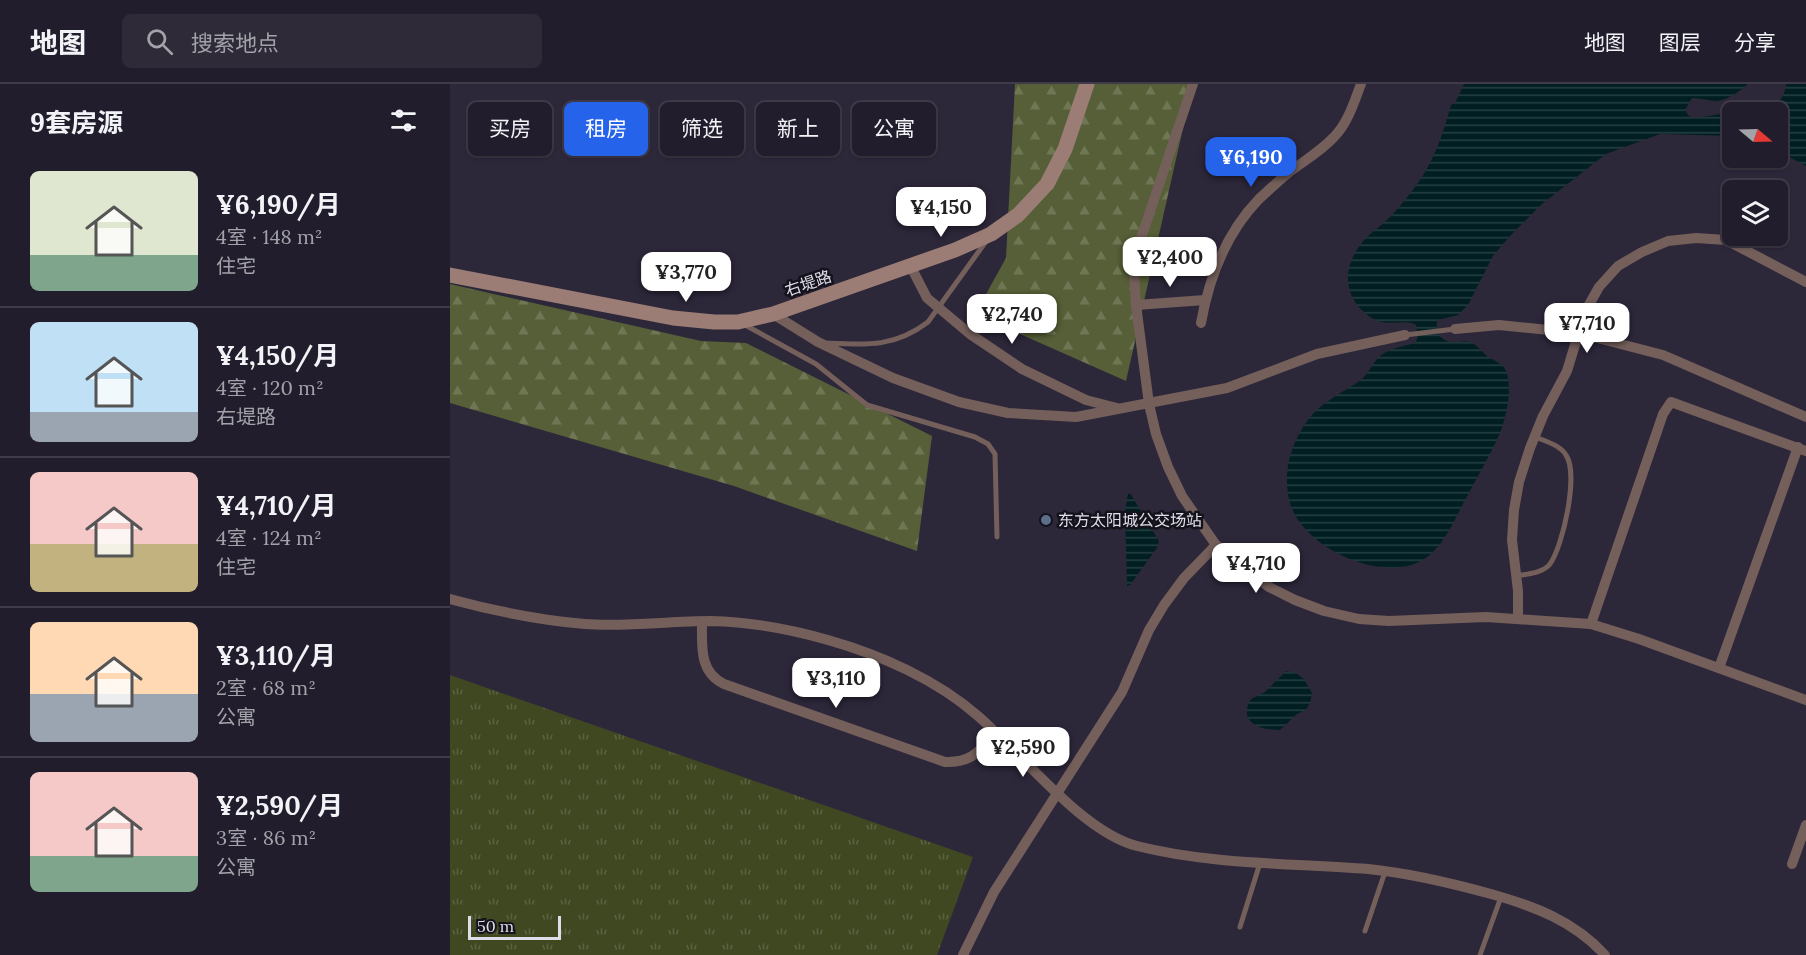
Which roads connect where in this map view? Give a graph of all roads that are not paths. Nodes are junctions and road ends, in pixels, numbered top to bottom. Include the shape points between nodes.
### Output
1 (1087, 84) edge
2 (1193, 84) edge
3 (1362, 84) edge
4 (991, 234) junction
5 (910, 265) junction
6 (450, 275) edge
7 (1806, 282) edge
8 (1205, 300) junction
9 (1136, 305) junction
10 (939, 308) junction
11 (773, 314) junction
12 (738, 321) junction
13 (1201, 323) dead end
14 (1455, 329) joint
15 (1578, 333) junction
16 (1405, 335) joint
17 (818, 342) junction
18 (1149, 404) junction
19 (1124, 409) junction
20 (1806, 417) edge
21 (1535, 436) junction
22 (1802, 449) edge
23 (997, 537) dead end
24 (1216, 545) junction
25 (1515, 576) junction
26 (450, 599) edge
27 (1518, 619) junction
28 (702, 622) junction
29 (1590, 624) junction
30 (1719, 668) junction
31 (1806, 700) edge
32 (996, 733) junction
33 (1058, 793) junction
34 (1806, 825) edge
35 (1261, 861) junction
36 (1792, 864) dead end
37 (1384, 872) junction
38 (1501, 897) junction
39 (1240, 927) dead end
40 (1365, 931) dead end
41 (963, 955) edge
42 (1480, 955) edge
43 (1605, 955) edge

1 - 4 main road, 右堤路 via 1065,149 1047,184 1018,215
2 - 9 street via 1137,250
3 - 8 street via 1335,137 1287,174 1243,218 1223,252
4 - 5 main road, 右堤路
4 - 10 lane
5 - 10 street via 927,298
5 - 11 main road, 右堤路
6 - 12 main road, 右堤路 via 673,318
7 - 15 street via 1726,240 1668,241 1618,266 1599,287
8 - 9 street
8 - 13 street
9 - 18 street
10 - 17 lane via 916,332 894,341 870,345
10 - 19 street via 1022,369 1086,400
11 - 12 main road, 右堤路
11 - 17 street
12 - 23 lane via 816,364 867,405 988,444 995,454
14 - 15 street via 1499,325
14 - 16 lane
15 - 20 street via 1664,355
15 - 21 street via 1567,371
16 - 18 street via 1317,354 1227,388
17 - 19 street via 893,378 959,402 1008,413 1076,417
18 - 19 street
18 - 24 street via 1168,467 1182,496
21 - 25 street via 1514,510
21 - 25 lane via 1567,456 1571,472 1568,511 1550,564 1542,571
22 - 29 street via 1671,402 1663,414
22 - 30 street
24 - 27 street via 1269,586 1324,611 1389,621
24 - 33 street via 1164,605 1122,692
25 - 27 street
26 - 28 street via 534,618 588,624
27 - 29 street
28 - 32 street via 751,624 795,632 875,656 942,690
28 - 32 street via 706,668 713,679 724,684 945,762 959,763 972,758
29 - 30 street
30 - 31 street
32 - 33 street
33 - 35 street via 1107,833 1133,845 1195,857
33 - 41 street via 994,892
34 - 36 street
35 - 37 street
35 - 39 lane
37 - 38 street
37 - 40 lane
38 - 42 lane
38 - 43 street via 1563,920

